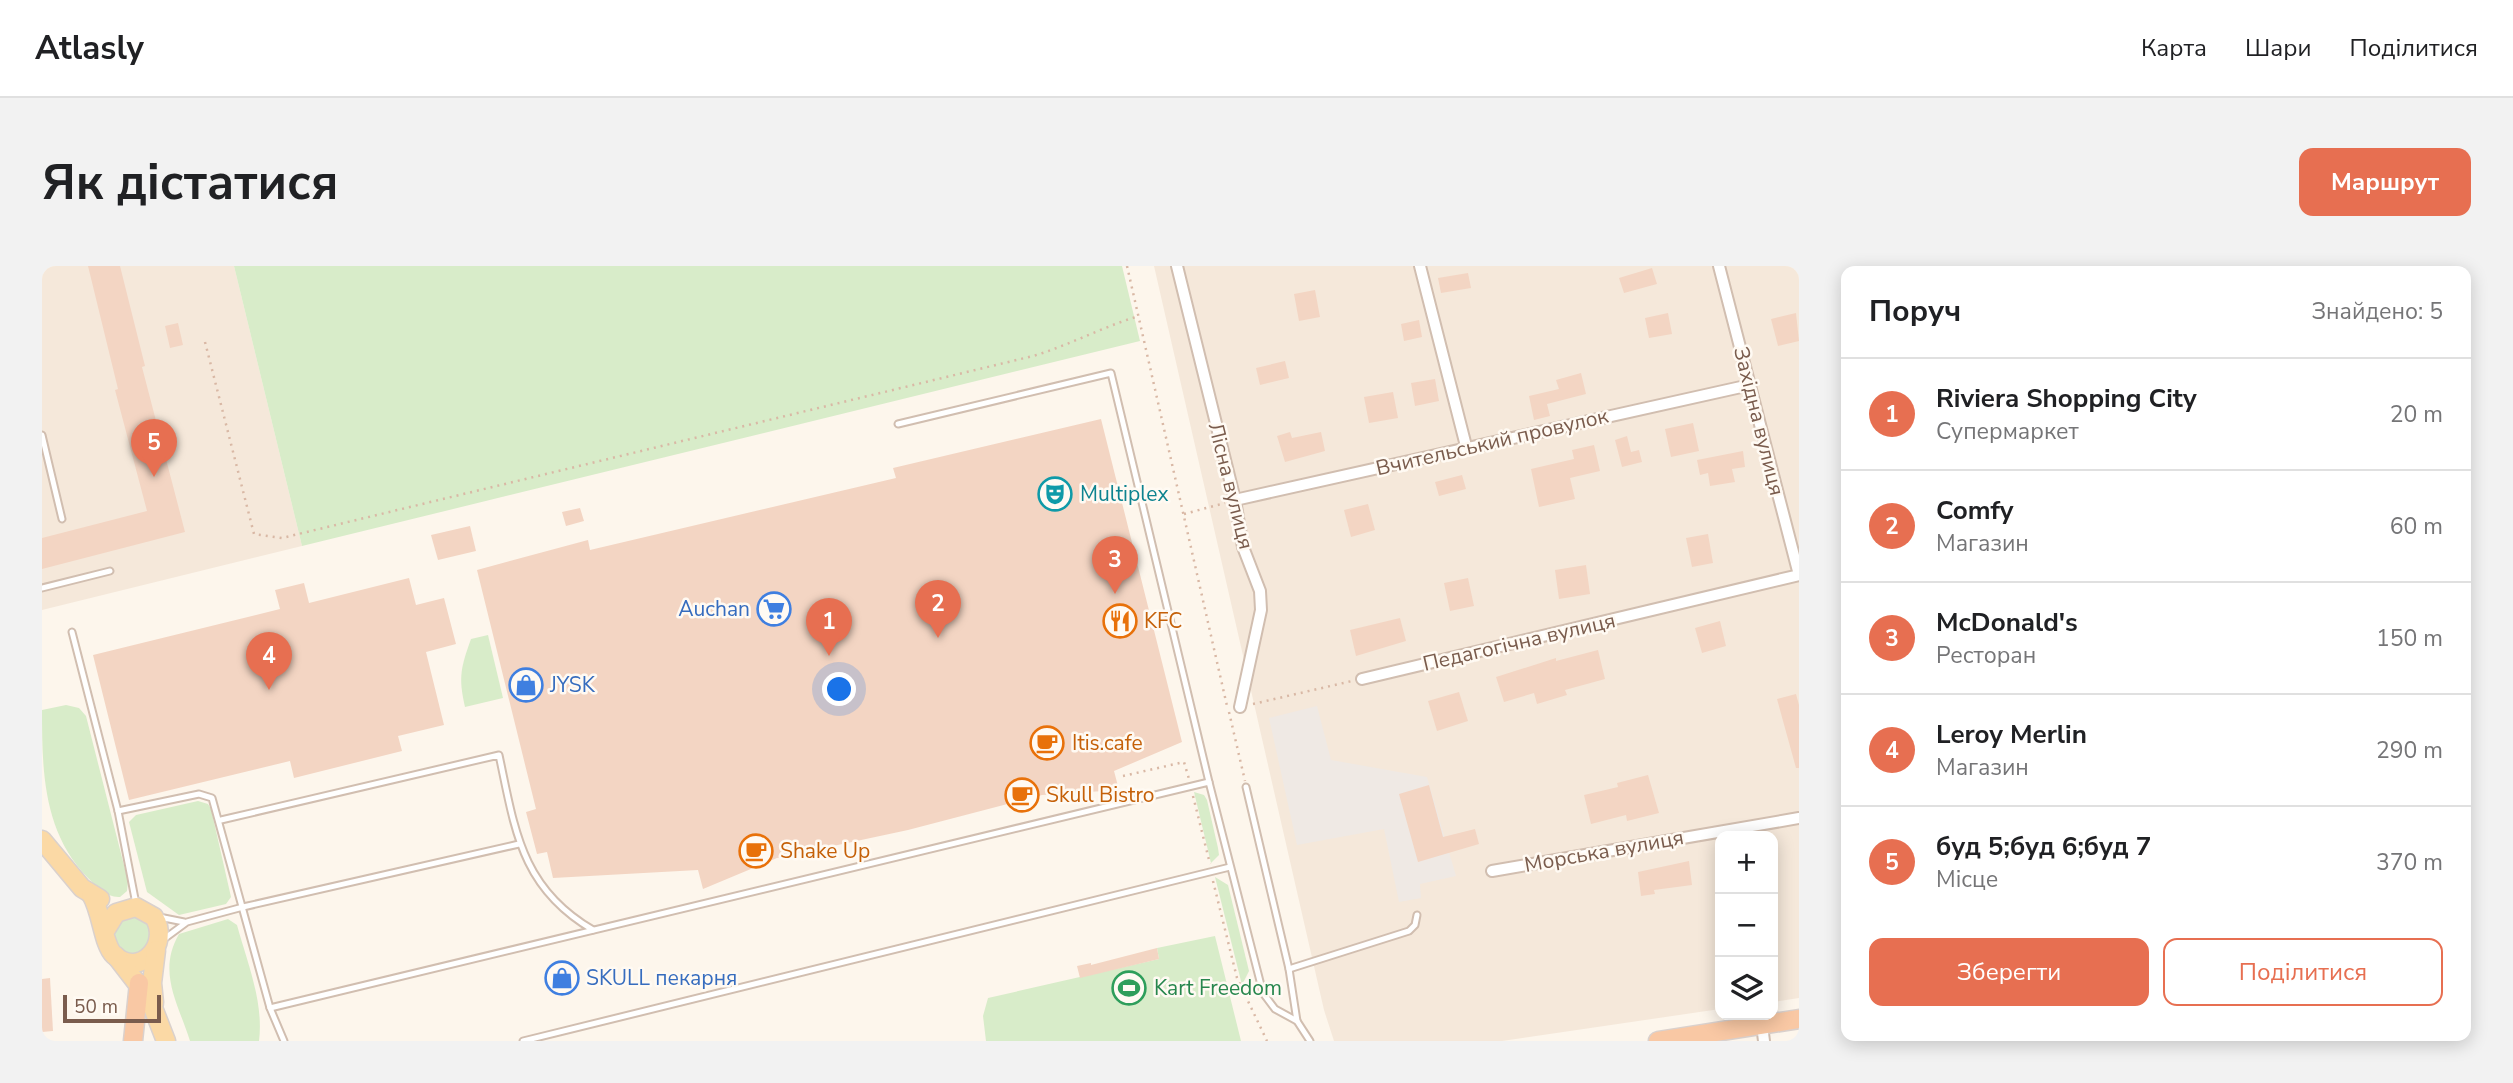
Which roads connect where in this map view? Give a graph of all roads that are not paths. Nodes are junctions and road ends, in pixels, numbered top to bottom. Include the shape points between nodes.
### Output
1 (1177, 266) edge
2 (1420, 266) edge
3 (1719, 266) edge
4 (1751, 385) junction
5 (898, 424) dead end
6 (42, 435) edge
7 (1466, 446) junction
8 (1235, 500) junction
9 (62, 519) dead end
10 (110, 571) dead end
11 (1799, 575) edge
12 (42, 588) edge
13 (72, 632) dead end
14 (1362, 679) road end
15 (1240, 707) road end
16 (1209, 782) junction
17 (1246, 787) road end
18 (118, 811) junction
19 (1799, 818) edge
20 (220, 820) junction
21 (42, 840) edge
22 (519, 844) junction
23 (1230, 867) junction
24 (1492, 871) dead end
25 (91, 894) junction
26 (243, 906) junction
27 (138, 909) junction
28 (1417, 915) dead end
29 (187, 922) junction
30 (593, 930) junction
31 (105, 931) junction
32 (158, 947) junction
33 (116, 956) junction
34 (1289, 969) junction
35 (139, 983) junction
36 (270, 1008) junction
37 (157, 1017) junction
38 (1799, 1019) edge
39 (1297, 1021) junction
40 (1763, 1033) edge
41 (133, 1041) edge
42 (166, 1041) edge
43 (284, 1041) edge
44 (523, 1041) edge
45 (1310, 1041) edge
46 (1658, 1041) edge

1 - 8 street, Лісна вулиця
2 - 7 street
3 - 4 street, Західна вулиця
4 - 7 street, Вчительський провулок
4 - 11 street, Західна вулиця
5 - 16 lane via 1111,373
6 - 9 lane
7 - 8 street, Вчительський провулок
8 - 15 street, Лісна вулиця via 1261,610
10 - 12 lane
11 - 14 street, Педагогічна вулиця
13 - 18 lane
16 - 23 lane
16 - 30 lane
17 - 34 lane
18 - 20 lane via 206,794 216,805
18 - 27 lane
19 - 24 street, Морська вулиця
20 - 22 lane via 499,755
20 - 26 lane
21 - 25 main road
22 - 26 lane
22 - 30 lane via 550,898
23 - 39 lane via 1263,993 1275,1009
23 - 44 lane
25 - 27 main road
25 - 31 main road
26 - 29 lane
26 - 36 lane
27 - 29 lane
27 - 31 main road via 116,913
27 - 32 main road via 158,923
28 - 34 lane via 1409,931
29 - 32 lane
30 - 36 lane
31 - 33 main road via 107,945
32 - 33 main road via 141,961 128,962
32 - 37 main road via 152,983
33 - 35 main road
34 - 39 lane
35 - 37 main road
35 - 41 highway
36 - 43 lane
37 - 42 main road
38 - 40 highway
39 - 45 lane
40 - 46 highway

